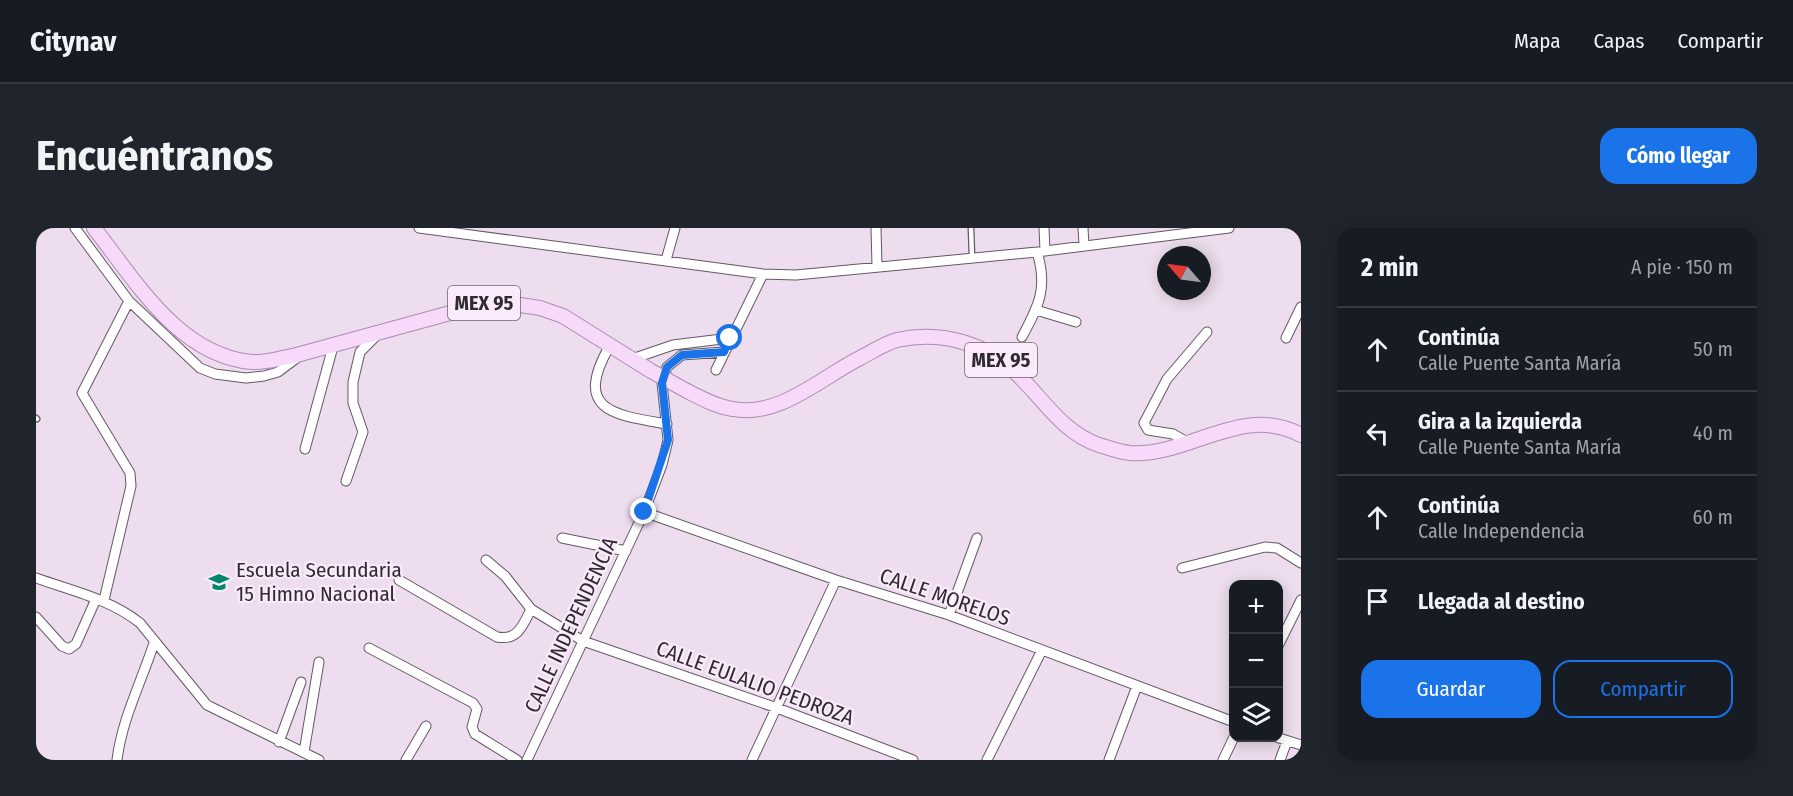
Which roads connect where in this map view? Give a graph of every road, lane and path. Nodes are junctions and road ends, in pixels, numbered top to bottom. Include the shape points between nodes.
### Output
1 (75, 228) edge
2 (94, 228) edge
3 (419, 228) edge
4 (675, 228) edge
5 (876, 228) edge
6 (971, 228) edge
7 (1044, 228) edge
8 (1083, 228) edge
9 (1229, 228) edge
10 (1084, 244) junction
11 (1041, 251) junction
12 (972, 256) junction
13 (666, 260) junction
14 (877, 266) junction
15 (763, 273) junction
16 (129, 301) junction
17 (1301, 307) edge
18 (1036, 310) junction
19 (1076, 322) dead end
20 (396, 326) junction
21 (1207, 332) dead end
22 (1022, 337) dead end
23 (730, 338) junction
24 (1286, 338) dead end
25 (334, 344) junction
26 (609, 347) junction
27 (304, 352) junction
28 (724, 352) junction
29 (632, 359) junction
30 (716, 370) dead end
31 (667, 424) junction
32 (1301, 435) edge
33 (1187, 442) junction
34 (305, 448) dead end
35 (346, 481) dead end
36 (644, 512) junction
37 (561, 538) dead end
38 (977, 538) dead end
39 (626, 551) junction
40 (486, 560) dead end
41 (1301, 562) edge
42 (1182, 568) dead end
43 (36, 578) edge
44 (399, 580) dead end
45 (836, 580) junction
46 (100, 599) junction
47 (1301, 600) edge
48 (531, 609) junction
49 (949, 615) junction
50 (36, 617) edge
51 (1283, 636) edge
52 (583, 641) junction
53 (154, 644) junction
54 (369, 648) dead end
55 (1042, 650) junction
56 (320, 662) dead end
57 (301, 682) dead end
58 (1137, 686) junction
59 (777, 708) junction
60 (1229, 720) edge
61 (426, 726) dead end
62 (1283, 740) edge
63 (1287, 741) junction
64 (279, 742) junction
65 (1232, 742) edge
66 (1301, 745) edge
67 (304, 752) junction
68 (117, 760) edge
69 (319, 760) edge
70 (406, 760) edge
71 (517, 760) edge
72 (527, 760) edge
73 (752, 760) edge
74 (913, 760) edge
75 (987, 760) edge
76 (1109, 760) edge
77 (1223, 760) edge
78 (1280, 760) edge

1 - 16 street
2 - 27 main road, MEX 95 via 164,314 209,349 253,362
3 - 13 street
4 - 13 street
5 - 14 street
6 - 12 lane
7 - 11 street
8 - 10 street
9 - 10 street
10 - 11 street
11 - 12 street
11 - 18 street via 1043,286
12 - 14 street
13 - 15 street
14 - 15 street via 796,275
15 - 23 street
16 - 27 street via 200,368 215,374 264,376 278,372
16 - 46 street via 82,393 126,464 131,479
17 - 24 street
18 - 19 street
18 - 22 street
20 - 25 main road, MEX 95
20 - 26 main road, MEX 95 via 471,306 516,303 563,316
20 - 35 street via 370,340 360,352 352,393 363,440
21 - 33 street via 1167,380 1144,423 1148,430 1173,434
23 - 28 street
23 - 29 street via 673,345
25 - 27 main road, MEX 95
25 - 34 street
26 - 29 main road, MEX 95
26 - 31 street via 596,372 596,397 603,406 632,418
28 - 30 street
28 - 31 street, CALLE INDEPENDENCIA via 682,355 672,361 662,383
29 - 33 main road, MEX 95, bridge via 687,391 732,409 754,411 780,403 894,341 941,337 962,341 996,356 1064,426 1090,442 1130,453
31 - 36 street, CALLE INDEPENDENCIA via 662,465
32 - 33 main road, MEX 95 via 1286,428 1235,426
36 - 39 street, CALLE INDEPENDENCIA
36 - 45 street, CALLE MORELOS
37 - 39 street
38 - 49 street
39 - 52 street, CALLE INDEPENDENCIA
40 - 48 street via 505,576
41 - 42 street via 1276,548 1265,547
43 - 46 street
44 - 48 street via 497,637 511,638 516,634
45 - 49 street, CALLE MORELOS
45 - 59 street
46 - 50 street via 76,644 69,649
46 - 53 street via 140,623
47 - 51 street
48 - 52 street, CALLE EULALIO PEDROZA
49 - 55 street, CALLE MORELOS
52 - 59 street, CALLE EULALIO PEDROZA
52 - 72 street, CALLE INDEPENDENCIA
53 - 64 street via 207,705
53 - 68 street via 127,714
54 - 71 street via 473,703 477,709 472,727 475,734
55 - 58 street, CALLE MORELOS
55 - 75 street
56 - 67 street
57 - 64 street
58 - 60 street, CALLE MORELOS
58 - 76 street
59 - 73 street
59 - 74 street, CALLE EULALIO PEDROZA
61 - 70 street
62 - 63 street
63 - 66 street
63 - 78 street
64 - 67 street
65 - 77 street
67 - 69 street

